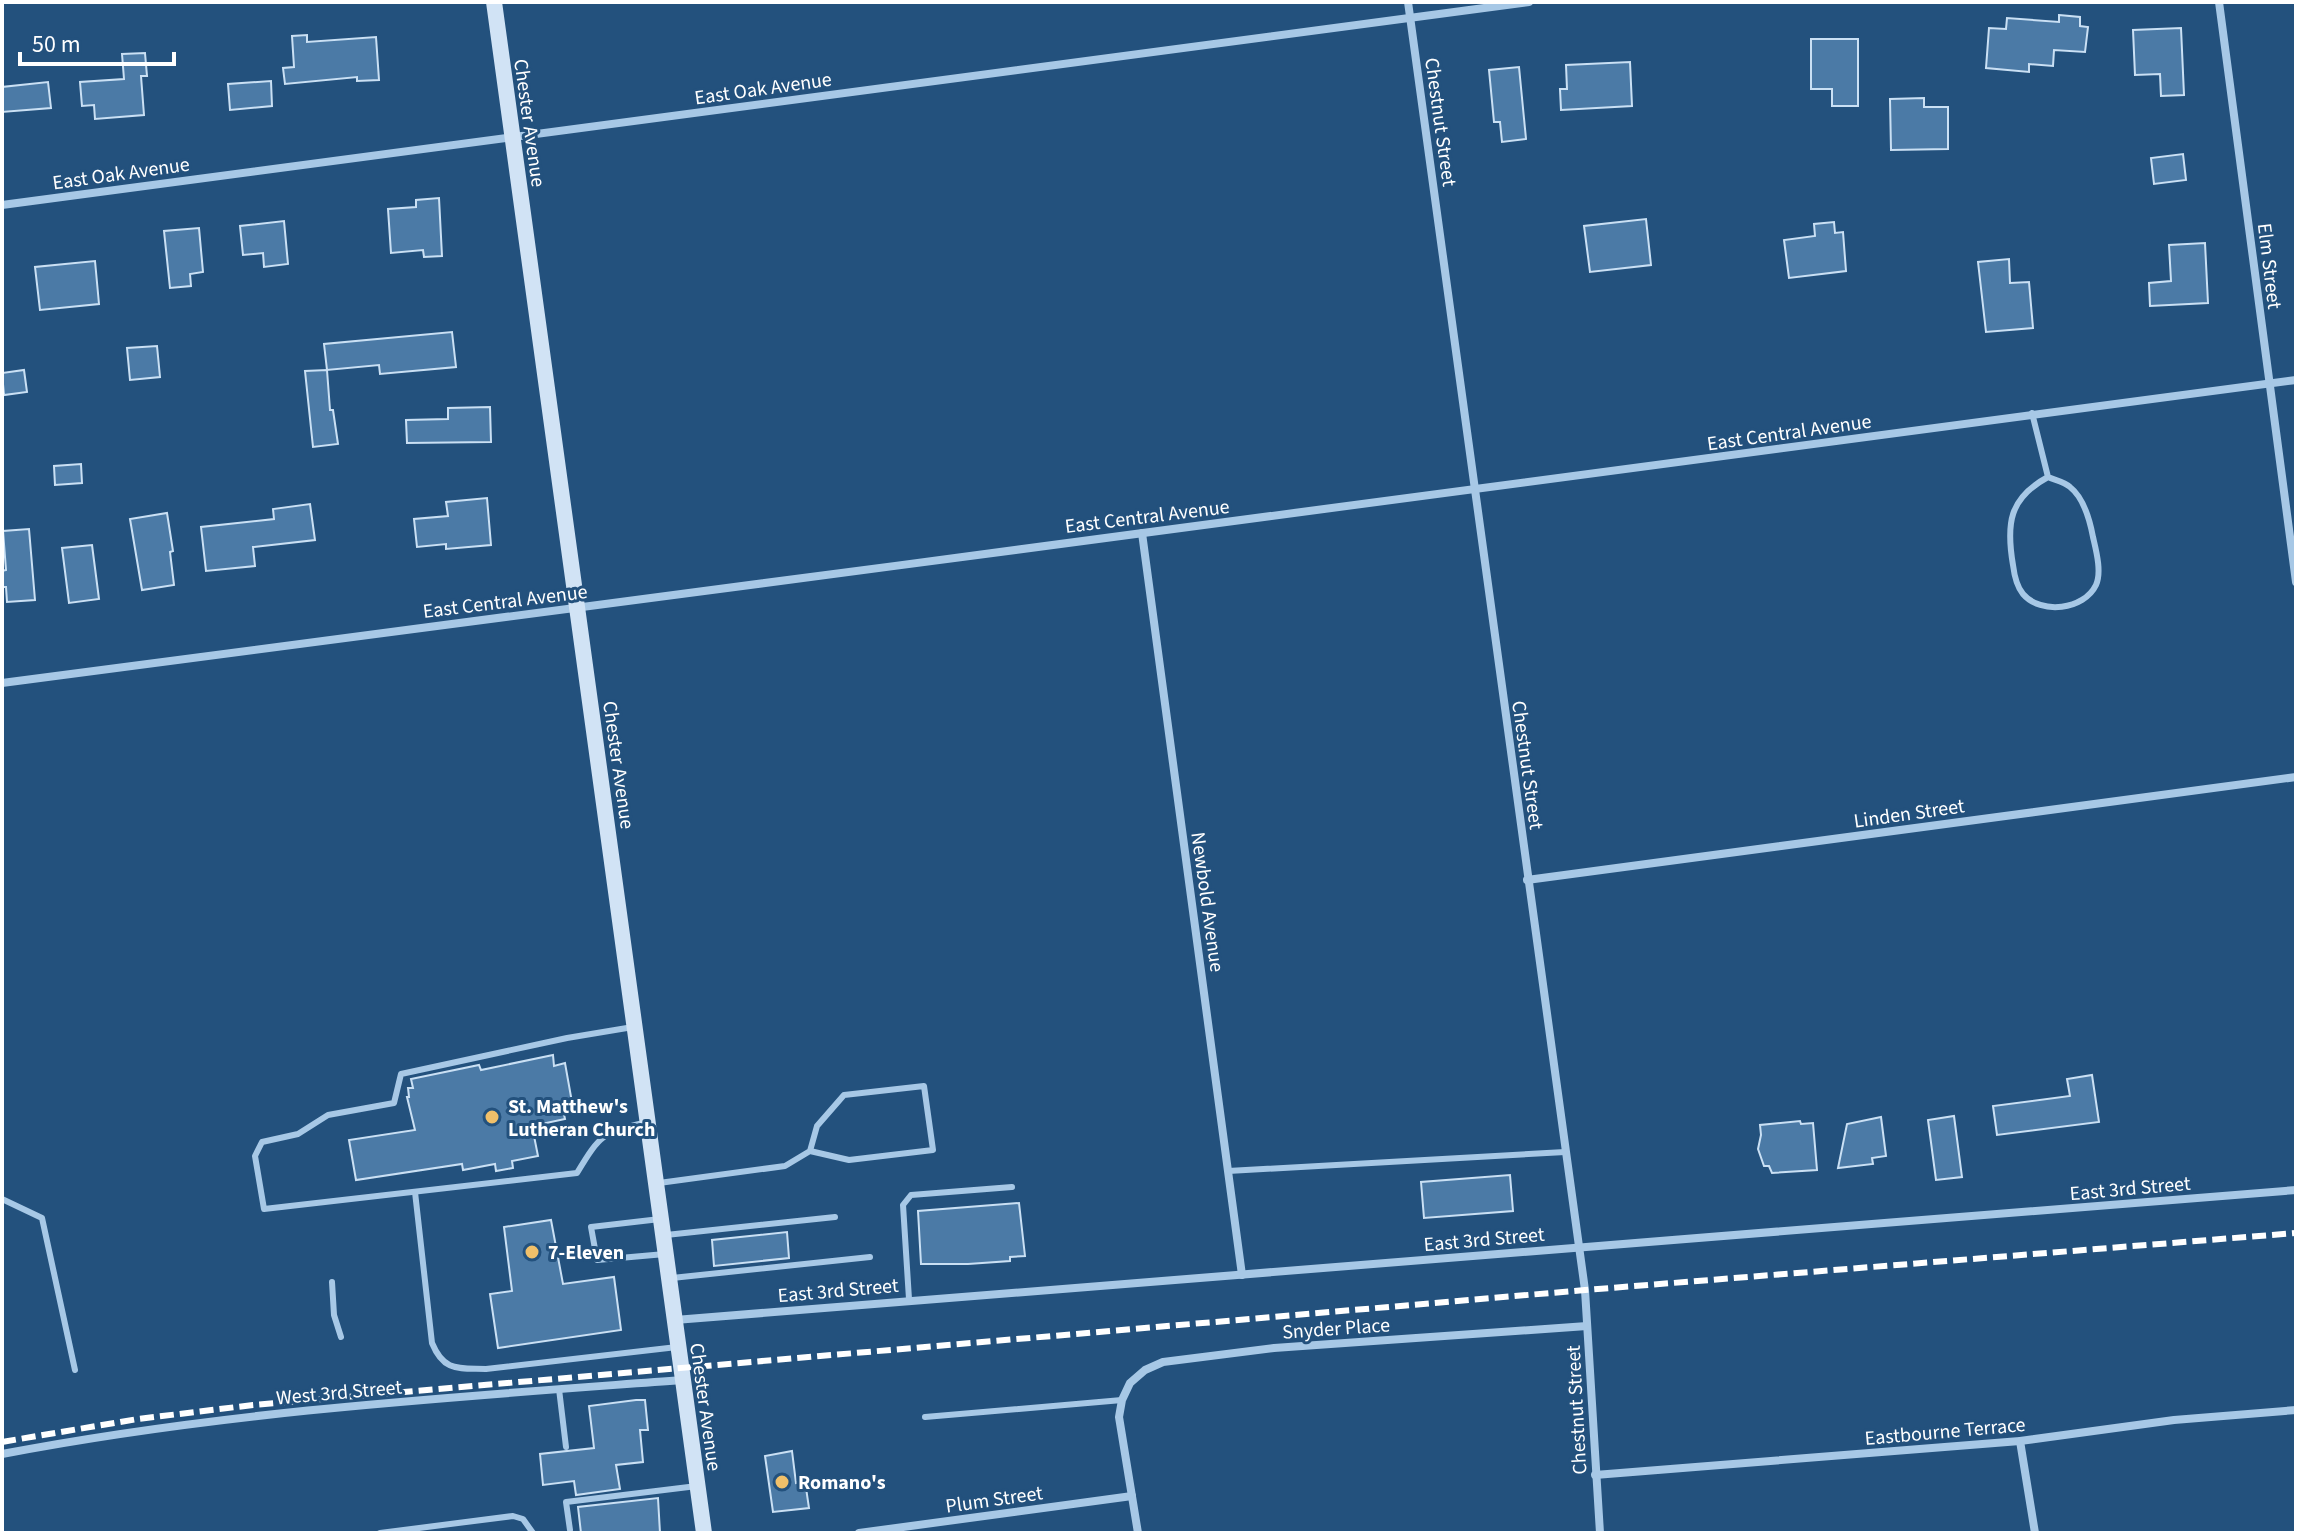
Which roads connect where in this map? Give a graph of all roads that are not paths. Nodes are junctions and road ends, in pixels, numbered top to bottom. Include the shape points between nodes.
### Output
1 (494, 2) edge
2 (1408, 2) edge
3 (1529, 2) edge
4 (2219, 2) edge
5 (1411, 19) junction
6 (511, 137) junction
7 (2, 205) edge
8 (2296, 380) edge
9 (2269, 383) junction
10 (2032, 413) junction
11 (2048, 477) junction
12 (1475, 490) junction
13 (1142, 533) junction
14 (2296, 582) edge
15 (578, 608) junction
16 (2, 683) edge
17 (2296, 777) edge
18 (1527, 880) junction
19 (635, 1027) junction
20 (647, 1122) junction
21 (810, 1151) junction
22 (1565, 1152) junction
23 (1228, 1171) junction
24 (656, 1183) junction
25 (1012, 1187) dead end
26 (2296, 1190) edge
27 (415, 1192) junction
28 (2, 1199) edge
29 (835, 1217) dead end
30 (662, 1227) junction
31 (1578, 1247) junction
32 (665, 1254) junction
33 (870, 1257) dead end
34 (1242, 1275) junction
35 (669, 1278) junction
36 (332, 1282) dead end
37 (909, 1299) junction
38 (674, 1320) junction
39 (1587, 1326) junction
40 (341, 1337) dead end
41 (677, 1347) junction
42 (75, 1370) dead end
43 (682, 1380) junction
44 (559, 1389) junction
45 (1122, 1400) junction
46 (2296, 1410) edge
47 (925, 1417) dead end
48 (2020, 1441) junction
49 (566, 1447) dead end
50 (2, 1454) edge
51 (1595, 1475) junction
52 (697, 1486) junction
53 (1132, 1496) junction
54 (570, 1530) dead end
55 (900, 1530) edge
56 (380, 1533) edge
57 (533, 1533) edge
58 (704, 1533) edge
59 (859, 1533) edge
60 (1138, 1533) edge
61 (1600, 1533) edge
62 (2035, 1533) edge

1 - 6 main road, Chester Avenue
2 - 5 street, Chestnut Street
3 - 5 street, East Oak Avenue
4 - 9 street, Elm Street
5 - 6 street, East Oak Avenue
5 - 12 street, Chestnut Street
6 - 7 street, East Oak Avenue
6 - 15 main road, Chester Avenue
8 - 9 street, East Central Avenue
9 - 10 street, East Central Avenue
9 - 14 street, Elm Street
10 - 11 lane
10 - 12 street, East Central Avenue
11 - 11 lane via 2029,487 2014,508 2008,538 2022,593 2040,605 2065,607 2087,599 2098,582 2097,555 2089,518 2076,495 2070,486
12 - 13 street, East Central Avenue
12 - 18 street, Chestnut Street
13 - 15 street, East Central Avenue
13 - 23 street, Newbold Avenue
15 - 16 street, East Central Avenue
15 - 19 main road, Chester Avenue
17 - 18 street, Linden Street
18 - 22 street, Chestnut Street
19 - 20 main road, Chester Avenue
19 - 27 lane via 401,1074 394,1103 328,1115 298,1134 262,1142 255,1156 264,1209
20 - 24 main road, Chester Avenue
20 - 27 lane via 599,1138 577,1173
21 - 21 lane via 849,1160 933,1150 924,1086 844,1095 817,1126
21 - 24 lane via 785,1166
22 - 23 lane
22 - 31 street, Chestnut Street
23 - 34 street, Newbold Avenue
24 - 30 main road, Chester Avenue
25 - 37 lane via 911,1195 903,1205
26 - 31 street, East 3rd Street
27 - 41 lane via 432,1343 439,1360 455,1368 486,1369
28 - 42 lane via 42,1218
29 - 30 lane
30 - 32 main road, Chester Avenue
30 - 32 lane via 591,1227 597,1260
31 - 34 street, East 3rd Street
31 - 39 street, Chestnut Street
32 - 35 main road, Chester Avenue
33 - 35 lane
34 - 37 street, East 3rd Street
35 - 38 main road, Chester Avenue
36 - 40 lane
37 - 38 street, East 3rd Street
38 - 41 main road, Chester Avenue
39 - 45 street, Snyder Place via 1191,1357 1145,1370
39 - 51 street, Chestnut Street
41 - 43 main road, Chester Avenue
43 - 44 street, West 3rd Street
43 - 52 main road, Chester Avenue
44 - 49 lane
44 - 50 street, West 3rd Street via 238,1418
45 - 47 lane
45 - 53 street, Snyder Place via 1119,1417
46 - 48 street, Eastbourne Terrace
48 - 51 street, Eastbourne Terrace
48 - 62 street
51 - 61 street, Chestnut Street
52 - 54 lane via 566,1502
52 - 58 main road, Chester Avenue
53 - 55 street, Plum Street
53 - 60 street, Snyder Place
55 - 59 street, Plum Street
56 - 57 lane via 513,1516 523,1519

